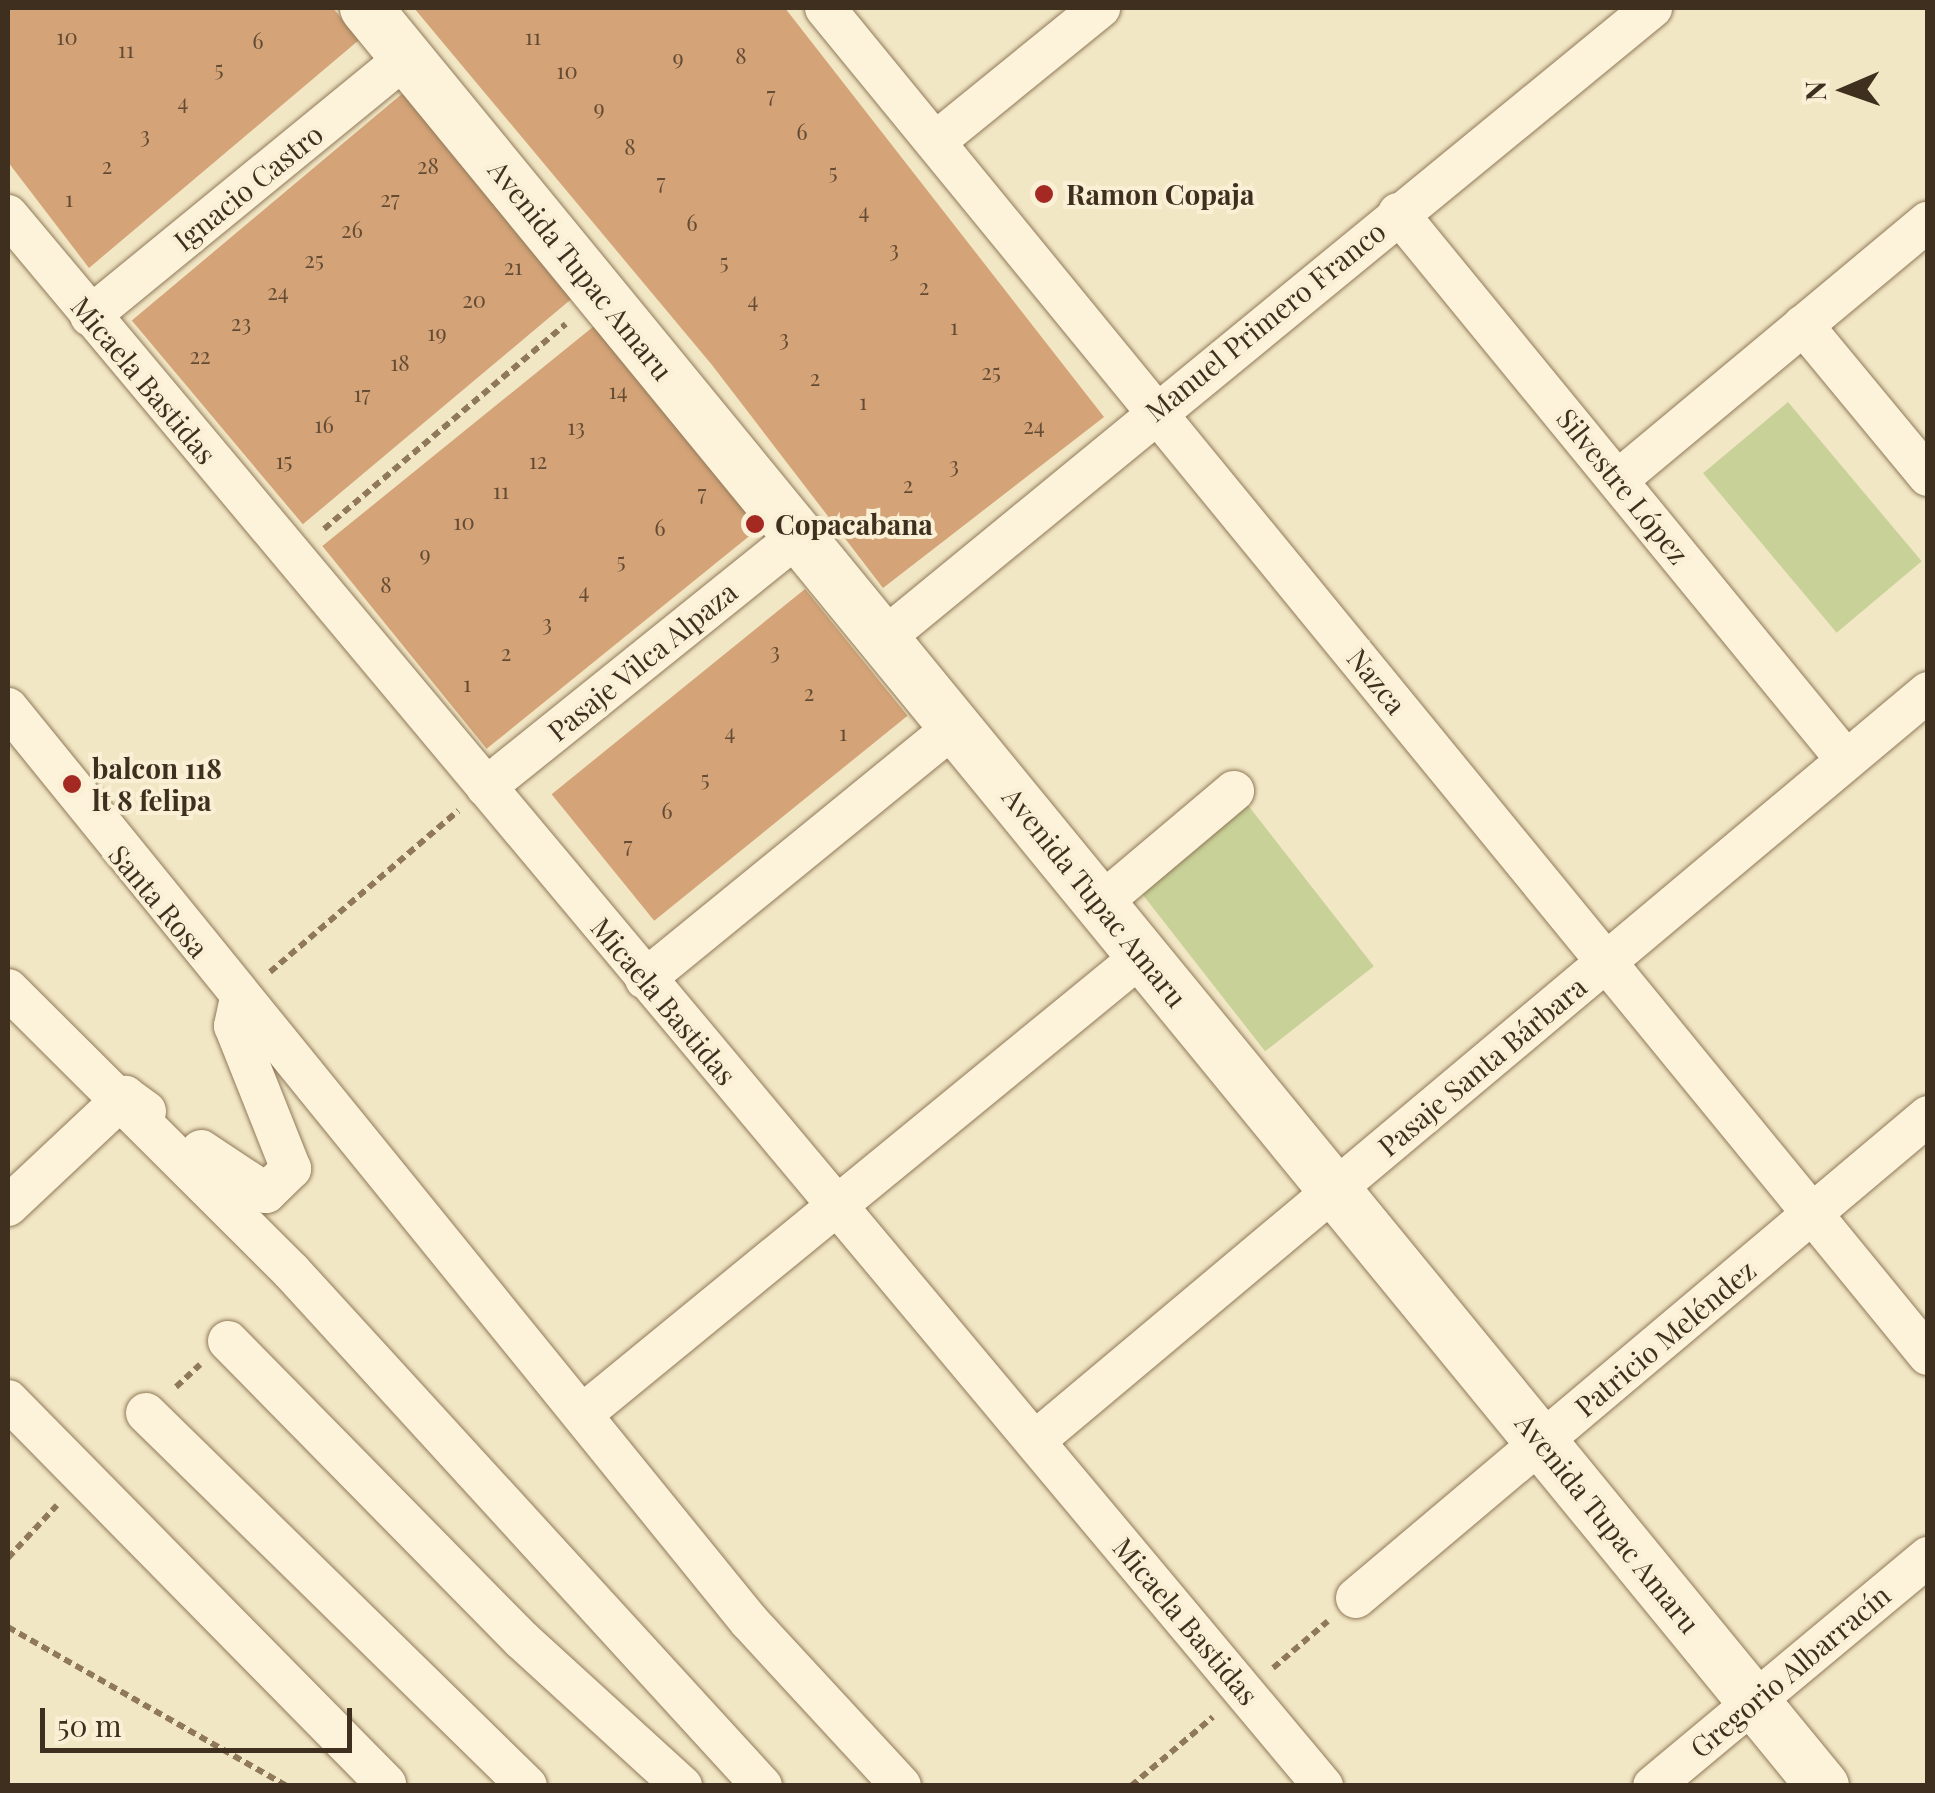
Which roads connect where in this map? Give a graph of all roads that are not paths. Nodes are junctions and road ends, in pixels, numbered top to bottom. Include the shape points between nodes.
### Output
1 (366, 8) edge
2 (826, 8) edge
3 (1100, 8) edge
4 (1652, 8) edge
5 (407, 57) junction
6 (935, 142) junction
7 (1398, 213) junction
8 (8, 215) edge
9 (1928, 222) edge
10 (90, 316) junction
11 (1803, 325) junction
12 (1156, 409) junction
13 (1928, 476) edge
14 (1619, 479) junction
15 (798, 535) junction
16 (883, 639) junction
17 (1928, 692) edge
18 (8, 708) edge
19 (955, 726) junction
20 (1846, 760) junction
21 (486, 787) junction
22 (1234, 791) dead end
23 (1100, 903) junction
24 (1142, 956) junction
25 (1606, 962) junction
26 (645, 980) junction
27 (8, 989) edge
28 (240, 998) junction
29 (125, 1096) junction
30 (1928, 1116) edge
31 (1335, 1190) junction
32 (8, 1206) edge
33 (836, 1207) junction
34 (1812, 1214) junction
35 (228, 1341) dead end
36 (1928, 1355) edge
37 (8, 1400) edge
38 (146, 1412) dead end
39 (585, 1412) junction
40 (1036, 1440) junction
41 (1542, 1442) junction
42 (1928, 1556) edge
43 (1356, 1598) dead end
44 (1754, 1701) junction
45 (386, 1784) edge
46 (527, 1786) edge
47 (682, 1786) edge
48 (762, 1786) edge
49 (901, 1786) edge
50 (1323, 1786) edge
51 (1653, 1786) edge
52 (1823, 1786) edge

1 - 5 street, Avenida Tupac Amaru
2 - 6 street, Nazca
3 - 6 street
4 - 7 street, Manuel Primero Franco
5 - 10 street, Ignacio Castro
5 - 15 street, Avenida Tupac Amaru
6 - 12 street, Nazca
7 - 12 street, Manuel Primero Franco
7 - 14 street, Silvestre López
8 - 10 street, Micaela Bastidas
9 - 11 street
10 - 21 street, Micaela Bastidas
11 - 13 street
11 - 14 street
12 - 16 street, Manuel Primero Franco
12 - 25 street, Nazca
14 - 20 street, Silvestre López
15 - 16 street, Avenida Tupac Amaru
15 - 21 street, Pasaje Vilca Alpaza
16 - 19 street, Avenida Tupac Amaru
17 - 20 street, Pasaje Santa Bárbara
18 - 28 street, Santa Rosa
19 - 23 street, Avenida Tupac Amaru
19 - 26 street
20 - 25 street, Pasaje Santa Bárbara
21 - 26 street, Micaela Bastidas
22 - 23 street
23 - 24 street, Avenida Tupac Amaru
24 - 31 street, Avenida Tupac Amaru
24 - 33 street
25 - 31 street, Pasaje Santa Bárbara
25 - 34 street, Nazca
26 - 33 street, Micaela Bastidas
27 - 29 street
28 - 29 street via 234,1026 292,1169 280,1188 244,1181
28 - 39 street, Santa Rosa
29 - 32 street
29 - 48 street
30 - 34 street, Patricio Meléndez
31 - 40 street, Pasaje Santa Bárbara
31 - 41 street, Avenida Tupac Amaru
33 - 39 street
33 - 40 street, Micaela Bastidas
34 - 36 street, Nazca
34 - 41 street, Patricio Meléndez
35 - 47 street via 522,1640
37 - 45 street
38 - 46 street
39 - 49 street, Santa Rosa via 749,1621
40 - 50 street, Micaela Bastidas
41 - 43 street, Patricio Meléndez
41 - 44 street, Avenida Tupac Amaru
42 - 44 street, Gregorio Albarracín
44 - 51 street, Gregorio Albarracín
44 - 52 street, Avenida Tupac Amaru

